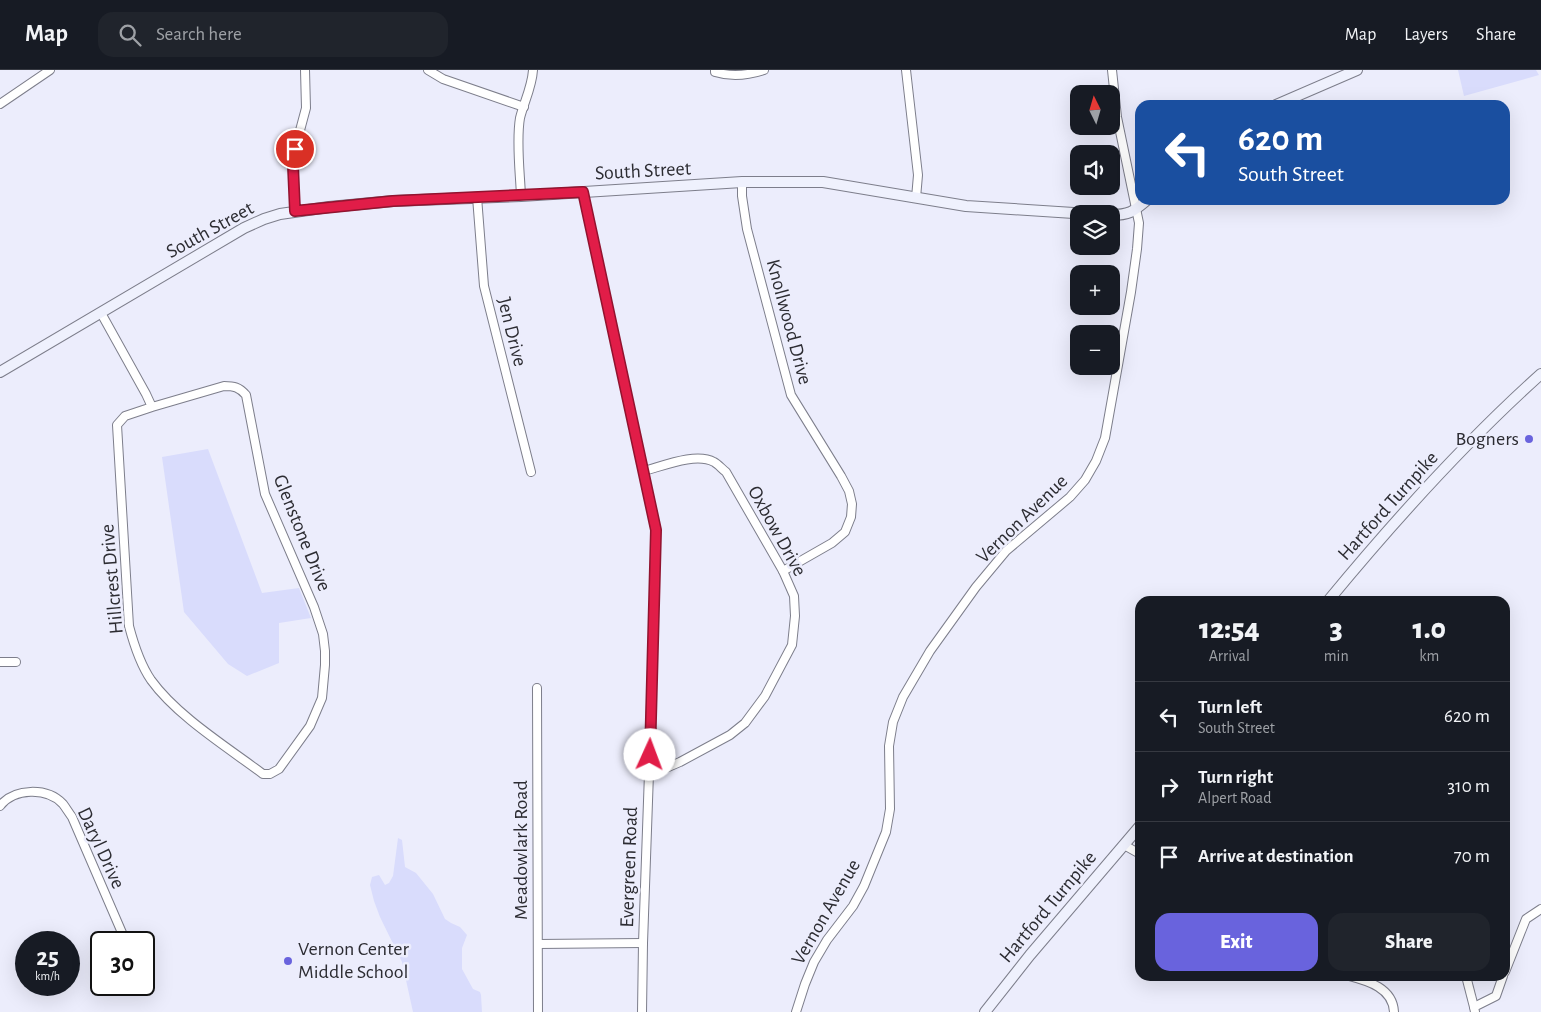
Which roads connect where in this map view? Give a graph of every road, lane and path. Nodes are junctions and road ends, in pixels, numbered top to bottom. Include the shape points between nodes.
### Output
1 (50, 70) edge
2 (304, 70) edge
3 (428, 70) edge
4 (534, 70) edge
5 (715, 70) edge
6 (764, 70) edge
7 (906, 70) edge
8 (1112, 70) edge
9 (1357, 70) edge
10 (1341, 73) edge
11 (1286, 100) edge
12 (0, 104) edge
13 (524, 107) junction
14 (742, 182) junction
15 (583, 192) junction
16 (520, 196) junction
17 (478, 197) junction
18 (916, 198) junction
19 (1135, 204) edge
20 (1135, 205) edge
21 (1141, 205) edge
22 (1136, 209) junction
23 (295, 211) junction
24 (1070, 213) edge
25 (1120, 215) edge
26 (101, 313) junction
27 (0, 372) edge
28 (1541, 374) edge
29 (152, 407) junction
30 (644, 471) junction
31 (531, 472) dead end
32 (783, 571) junction
33 (1332, 596) edge
34 (0, 662) edge
35 (16, 662) dead end
36 (537, 688) dead end
37 (650, 773) junction
38 (263, 774) joint
39 (0, 806) edge
40 (1135, 832) edge
41 (1124, 845) junction
42 (1135, 851) edge
43 (1541, 909) edge
44 (121, 931) edge
45 (538, 944) junction
46 (643, 944) junction
47 (1510, 959) edge
48 (1368, 981) edge
49 (1467, 981) edge
50 (1501, 981) edge
51 (1474, 1009) edge
52 (538, 1012) edge
53 (642, 1012) edge
54 (796, 1012) edge
55 (985, 1012) edge
56 (1394, 1012) edge

1 - 12 street
2 - 23 street via 306,108 293,166
3 - 13 street via 443,79
4 - 13 street
5 - 6 street via 725,75
7 - 18 street via 918,175
8 - 19 street, Vernon Avenue via 1117,117
9 - 10 street
10 - 11 street
13 - 16 street via 519,137
14 - 15 street, South Street
14 - 18 street, South Street via 823,182
14 - 32 street, Knollwood Drive via 747,230 791,395 841,476 852,504 845,532
15 - 16 street, South Street
15 - 30 street, Evergreen Road
16 - 17 street, South Street
17 - 23 street, South Street
17 - 31 street, Jen Drive via 484,286
18 - 24 street, South Street via 966,206
20 - 22 street, Vernon Avenue
21 - 22 street
22 - 25 street
22 - 54 street, Vernon Avenue via 1139,223 1131,292 1105,438 1096,461 1070,497 1006,551 988,573 930,651 903,697 893,722 889,746 890,809 886,832 853,906 814,962
23 - 26 street, South Street via 244,228
26 - 27 street, South Street
26 - 29 street
28 - 33 street, Hartford Turnpike via 1431,482
29 - 38 street, Hillcrest Drive via 125,416 117,425 129,626 135,647 151,680 183,714
29 - 38 street, Glenstone Drive via 224,386 233,386 246,395 265,494 324,634 325,665 318,710 279,769
30 - 32 street, Oxbow Drive via 699,458 713,462 726,472
30 - 37 street, Evergreen Road via 656,530
32 - 37 street, Oxbow Drive via 794,596 794,633 792,645 765,696 745,723 730,735 680,762
34 - 35 street
36 - 45 street, Meadowlark Road
37 - 46 street, Evergreen Road
39 - 44 street, Daryl Drive via 17,794 33,791 48,794 62,803 72,817
40 - 41 street, Hartford Turnpike
41 - 42 street
41 - 55 street, Hartford Turnpike
43 - 47 street via 1526,919
45 - 46 street
45 - 52 street, Meadowlark Road
46 - 53 street, Evergreen Road
48 - 56 street via 1385,991
49 - 51 street
50 - 51 street via 1496,996

